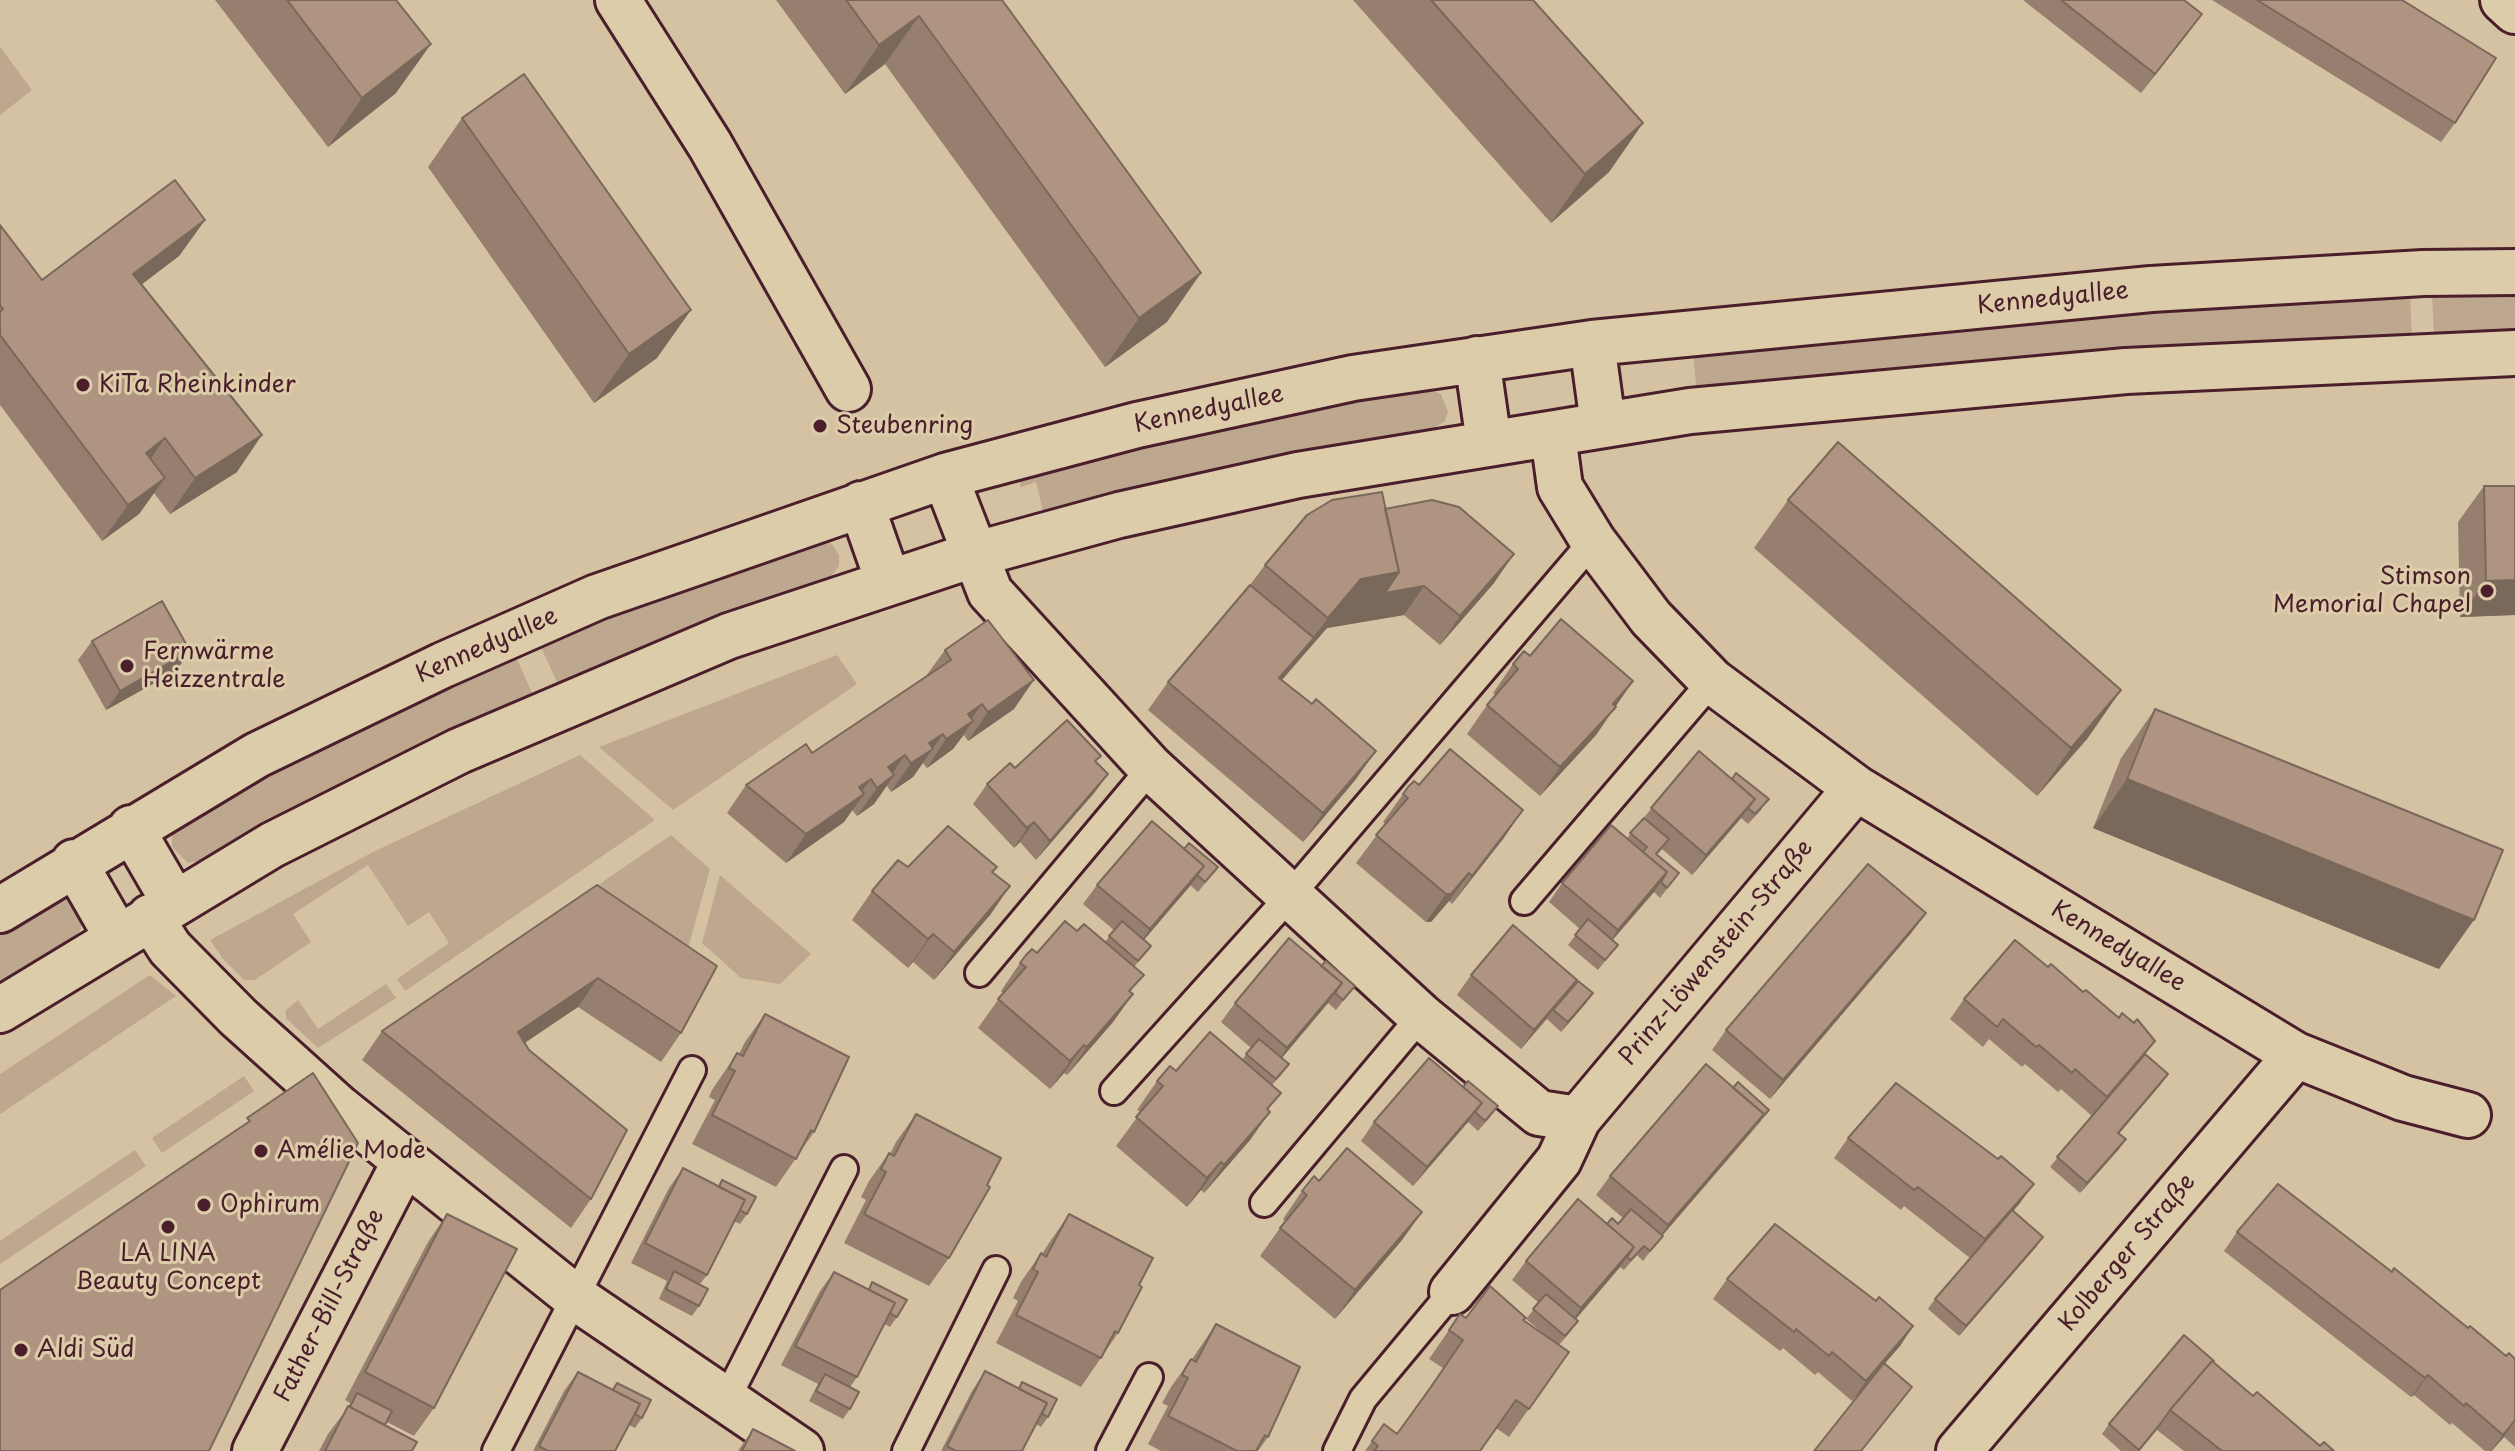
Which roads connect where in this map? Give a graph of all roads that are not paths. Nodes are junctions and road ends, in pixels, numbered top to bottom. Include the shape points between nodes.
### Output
1 (618, 0) edge
2 (2503, 0) edge
3 (2515, 11) edge
4 (2515, 272) edge
5 (1592, 343) junction
6 (2515, 353) edge
7 (1477, 359) junction
8 (848, 389) dead end
9 (1603, 424) junction
10 (1553, 435) junction
11 (1489, 443) junction
12 (945, 476) junction
13 (861, 504) junction
14 (1593, 541) junction
15 (973, 555) junction
16 (888, 581) junction
17 (1712, 681) junction
18 (1151, 768) junction
19 (1856, 788) junction
20 (131, 828) junction
21 (74, 862) junction
22 (1288, 898) junction
23 (1524, 901) dead end
24 (0, 910) edge
25 (147, 918) junction
26 (979, 973) dead end
27 (0, 1010) edge
28 (1421, 1016) junction
29 (2296, 1055) junction
30 (692, 1070) dead end
31 (1114, 1091) dead end
32 (2468, 1115) dead end
33 (1578, 1119) junction
34 (405, 1161) junction
35 (844, 1169) dead end
36 (1264, 1203) dead end
37 (996, 1270) dead end
38 (1452, 1292) joint
39 (576, 1298) junction
40 (1149, 1377) dead end
41 (725, 1402) junction
42 (255, 1451) edge
43 (496, 1451) edge
44 (801, 1451) edge
45 (906, 1451) edge
46 (1110, 1451) edge
47 (1337, 1451) edge
48 (1959, 1451) edge

1 - 8 street via 710,145
2 - 3 street
4 - 5 street, Kennedyallee via 2151,289
5 - 7 street, Kennedyallee
5 - 9 street
6 - 9 street via 2110,372
7 - 11 street
7 - 12 street, Kennedyallee via 1353,378 1153,421
9 - 10 street
10 - 11 street
10 - 14 street, Kennedyallee via 1560,487
11 - 15 street via 1283,478
12 - 13 street, Kennedyallee
12 - 15 street
13 - 16 street
13 - 20 street, Kennedyallee via 597,597 456,659 257,755
14 - 17 street, Kennedyallee via 1651,618
14 - 22 lane
15 - 16 street
15 - 18 street via 990,592
16 - 25 street via 729,636 459,751 272,845
17 - 19 street, Kennedyallee
17 - 23 lane
18 - 22 street
18 - 26 lane
19 - 29 street, Kennedyallee
19 - 33 street, Prinz-Löwenstein-Straße
20 - 21 street, Kennedyallee
20 - 25 street
21 - 24 street, Kennedyallee
21 - 25 street
22 - 28 street
22 - 31 lane
25 - 27 street
25 - 34 street via 238,1017
28 - 33 street via 1539,1113
28 - 36 lane
29 - 32 street, Kennedyallee via 2403,1098
29 - 48 street, Kolberger Straße
30 - 39 lane
33 - 38 street, Prinz-Löwenstein-Straße via 1559,1160
34 - 39 street
34 - 42 street, Father-Bill-Straße
35 - 41 lane
37 - 45 lane
38 - 47 lane, Prinz-Löwenstein-Straße via 1363,1399
39 - 41 street
39 - 43 lane
40 - 46 lane
41 - 44 street

